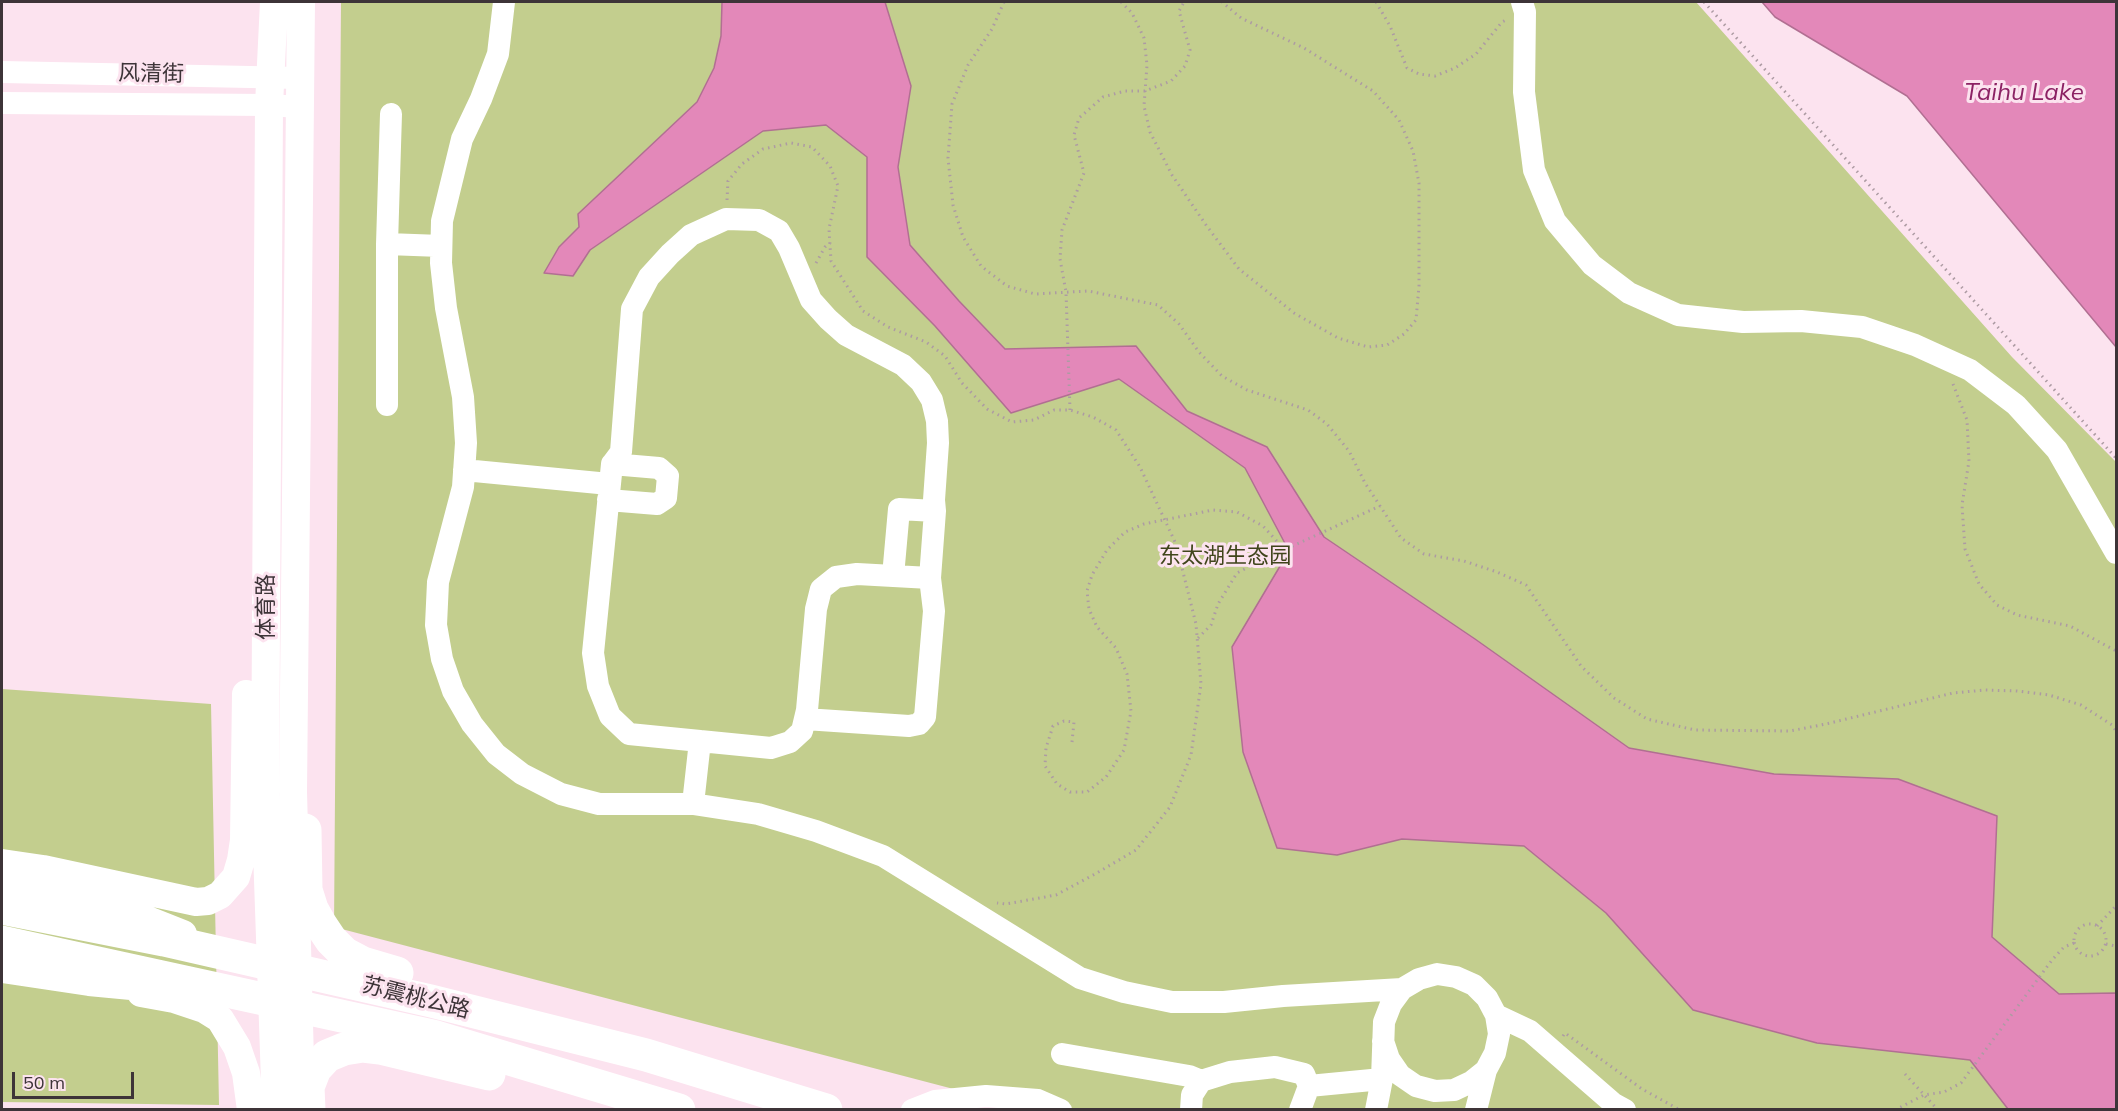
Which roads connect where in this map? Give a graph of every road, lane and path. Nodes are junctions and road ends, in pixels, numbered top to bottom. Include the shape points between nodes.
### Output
1 (274, 2) edge
2 (301, 2) edge
3 (504, 2) edge
4 (1004, 2) edge
5 (1121, 2) edge
6 (1184, 2) edge
7 (1222, 2) edge
8 (1376, 2) edge
9 (1704, 2) edge
10 (1523, 7) edge
11 (2, 72) edge
12 (270, 76) junction
13 (300, 78) junction
14 (1145, 91) junction
15 (2, 103) edge
16 (269, 105) junction
17 (299, 107) junction
18 (391, 114) dead end
19 (298, 197) junction
20 (269, 201) junction
21 (726, 219) junction
22 (387, 244) junction
23 (441, 246) junction
24 (1066, 292) junction
25 (1942, 357) junction
26 (387, 405) dead end
27 (1070, 410) junction
28 (2116, 458) edge
29 (464, 470) junction
30 (610, 482) junction
31 (1380, 506) junction
32 (936, 511) junction
33 (1165, 520) junction
34 (1284, 549) junction
35 (2116, 553) edge
36 (893, 576) junction
37 (930, 578) junction
38 (1198, 638) junction
39 (2116, 651) edge
40 (805, 719) junction
41 (2116, 731) edge
42 (700, 741) junction
43 (1072, 742) dead end
44 (693, 804) junction
45 (305, 830) junction
46 (244, 840) junction
47 (2, 863) edge
48 (2, 885) edge
49 (996, 903) dead end
50 (2116, 906) edge
51 (2, 908) edge
52 (2097, 926) junction
53 (2, 942) edge
54 (2074, 943) junction
55 (2106, 944) junction
56 (2116, 946) edge
57 (243, 957) junction
58 (2, 969) edge
59 (89, 982) junction
60 (1402, 989) junction
61 (250, 998) junction
62 (1496, 1015) junction
63 (1383, 1041) junction
64 (1554, 1052) junction
65 (1062, 1054) dead end
66 (1486, 1070) junction
67 (1905, 1074) dead end
68 (712, 1075) junction
69 (1382, 1079) junction
70 (1201, 1081) junction
71 (1309, 1086) junction
72 (1924, 1095) junction
73 (306, 1102) edge
74 (259, 1107) edge
75 (646, 1110) edge
76 (679, 1110) edge
77 (826, 1110) edge
78 (912, 1110) edge
79 (1061, 1110) edge
80 (1191, 1110) edge
81 (1300, 1110) edge
82 (1376, 1110) edge
83 (1476, 1110) edge
84 (1625, 1110) edge
85 (1680, 1110) edge
86 (1895, 1110) edge
87 (1938, 1110) edge

1 - 12 main road, 体育路
2 - 13 main road, 体育路
3 - 23 street via 498,54 462,139 449,186
4 - 24 path via 968,65 952,104 948,158 953,205 963,237 981,266 1007,286 1035,294
5 - 14 path via 1132,13 1144,38
6 - 14 path via 1179,11 1190,50 1185,66 1171,81
7 - 14 path via 1241,18 1304,48 1373,92 1399,120 1413,151 1419,183 1416,320 1404,334 1387,345 1368,346 1338,338 1294,313 1239,269 1172,175 1150,132
8 - 10 path via 1407,68 1435,76 1476,54 1503,22
9 - 28 path
10 - 25 street via 1524,92 1534,170 1555,221 1592,266 1629,293 1678,315 1862,327
11 - 12 street, 风清街
12 - 13 street, 风清街
12 - 16 main road, 体育路
13 - 17 main road, 体育路
14 - 24 path via 1103,96 1079,118 1074,135 1084,173 1062,230 1060,259
15 - 16 street, 风清街
16 - 17 street, 风清街
16 - 20 main road, 体育路
17 - 19 main road, 体育路
18 - 22 street
19 - 45 main road via 309,313
19 - 73 main road, 体育路 via 293,791
20 - 46 main road via 250,323
20 - 74 main road, 体育路
21 - 27 path via 728,181 742,164 763,149 791,143 812,147 830,166 838,186 829,229 831,261 862,311 888,327 926,342 945,356 962,383 987,409 1012,422 1035,420 1054,410
21 - 30 street via 691,235 670,254 649,277 632,309 621,452
21 - 32 street via 759,220 779,231 811,300 828,319 846,335 903,364 921,382 932,400 937,421
22 - 23 street
22 - 26 street
23 - 29 street via 446,308 463,397
24 - 27 path
24 - 31 path via 1088,291 1158,305 1222,376 1247,390 1308,410 1328,424 1349,451
25 - 35 street via 1970,370 2016,405 2057,450
25 - 39 path via 1967,420 1969,462 1962,506 1965,549 1979,584 1997,605 2018,615 2070,626
27 - 33 path via 1116,430 1140,467
29 - 30 street
29 - 44 street via 438,582 436,625 453,691 472,724 496,754 522,774 561,794 599,804
30 - 42 street via 593,653 598,686 610,716 629,734
31 - 34 path
31 - 41 path via 1401,538 1424,554 1464,561 1526,585 1581,666 1614,698 1647,720 1695,730 1790,730 1953,693 1985,690 2049,695 2080,705
32 - 36 street via 899,509
32 - 37 street
33 - 34 path via 1213,510 1237,512 1263,526
33 - 38 path via 1176,544
33 - 43 path via 1125,532 1107,550 1087,591 1097,627 1116,648 1127,674 1131,711 1124,750 1106,777 1087,792 1070,792 1057,784 1045,766 1053,726 1074,722
34 - 38 path via 1237,573 1218,604 1211,625
36 - 37 street
36 - 40 street via 836,577 821,589
37 - 40 street via 934,611 925,717 919,724
38 - 49 path via 1201,684 1191,755 1170,807 1137,850 1095,874 1056,895
40 - 42 street via 802,731 790,742 771,748
42 - 44 street
44 - 60 street via 759,814 883,856 1080,978 1124,992 1172,1002 1224,1002
45 - 46 main road via 300,845 277,861 256,858
45 - 68 highway via 306,890 312,909 344,953 363,963 627,1039
46 - 47 main road via 236,877 229,887 213,899 196,902
48 - 57 main road via 130,913
50 - 52 path
51 - 57 highway, 苏震桃公路
52 - 54 path via 2083,926
52 - 55 path via 2105,933
53 - 61 highway, 苏震桃公路
54 - 55 path via 2079,953 2090,957 2100,953
54 - 72 path via 2052,960 1961,1083 1944,1092
55 - 56 path
57 - 68 highway, 苏震桃公路 via 646,1055
58 - 59 main road
59 - 61 main road
59 - 74 main road via 174,999 220,1019 237,1047
60 - 62 street via 1437,974 1456,977 1474,985 1488,998
60 - 63 street via 1390,1004
61 - 76 highway, 苏震桃公路 via 433,1036
62 - 64 street via 1530,1031
62 - 66 street via 1496,1053
63 - 66 street via 1400,1075 1416,1086 1454,1090
63 - 69 street
64 - 84 street
64 - 85 path via 1564,1033 1642,1089
65 - 70 street
66 - 83 street
67 - 72 path
68 - 77 highway, 苏震桃公路
69 - 71 street
69 - 82 street
70 - 71 street via 1230,1072 1275,1067 1304,1074
70 - 80 street via 1192,1095
71 - 81 street
72 - 86 path
72 - 87 path
73 - 74 main road via 303,1079 297,1074 272,1072 258,1080 253,1090
73 - 75 highway via 315,1068 327,1056 363,1046
78 - 79 street via 935,1101 986,1096 1038,1100

